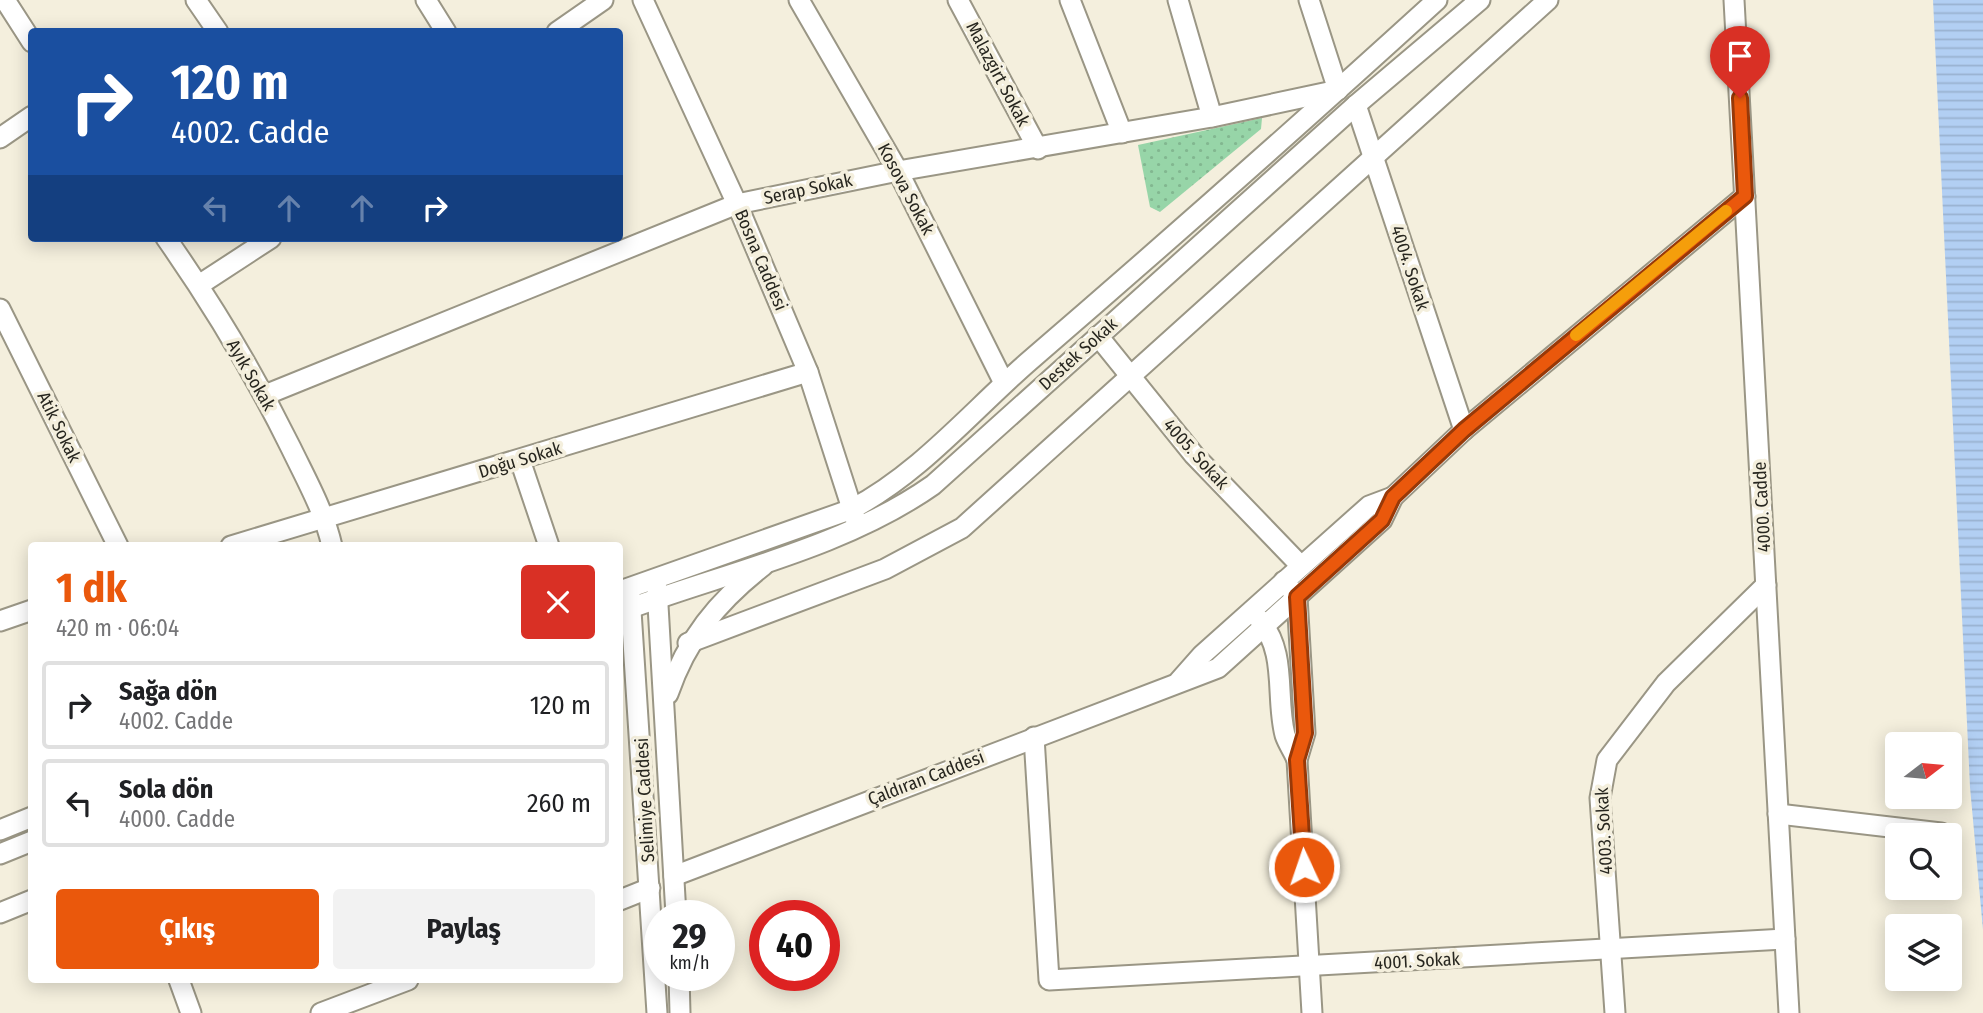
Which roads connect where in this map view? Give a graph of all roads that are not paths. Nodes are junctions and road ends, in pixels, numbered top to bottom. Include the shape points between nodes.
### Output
1 (5, 0) edge
2 (196, 0) edge
3 (426, 0) edge
4 (603, 0) edge
5 (643, 0) edge
6 (799, 0) edge
7 (958, 0) edge
8 (1070, 0) edge
9 (1178, 0) edge
10 (1309, 0) edge
11 (1437, 0) edge
12 (1480, 0) edge
13 (1548, 0) edge
14 (1734, 0) edge
15 (215, 28) edge
16 (444, 28) edge
17 (563, 28) edge
18 (28, 36) edge
19 (1338, 90) junction
20 (1356, 105) junction
21 (1212, 117) junction
22 (28, 119) edge
23 (1122, 133) junction
24 (0, 138) edge
25 (1038, 149) junction
26 (1374, 159) junction
27 (898, 170) junction
28 (1745, 196) junction
29 (737, 204) junction
30 (169, 242) edge
31 (265, 242) edge
32 (199, 285) junction
33 (0, 309) edge
34 (1098, 336) junction
35 (808, 372) junction
36 (1131, 376) junction
37 (1004, 383) junction
38 (265, 395) junction
39 (1464, 430) junction
40 (520, 460) junction
41 (1393, 497) junction
42 (852, 509) junction
43 (326, 518) junction
44 (859, 529) junction
45 (116, 542) edge
46 (244, 542) edge
47 (331, 542) edge
48 (548, 542) edge
49 (775, 557) junction
50 (1301, 566) junction
51 (656, 576) junction
52 (1284, 581) junction
53 (1766, 585) junction
54 (625, 589) edge
55 (658, 597) junction
56 (1297, 597) junction
57 (626, 610) edge
58 (1251, 610) junction
59 (28, 613) edge
60 (0, 621) edge
61 (1265, 626) junction
62 (688, 643) junction
63 (623, 679) edge
64 (1178, 682) junction
65 (638, 698) junction
66 (664, 705) junction
67 (1034, 737) junction
68 (1297, 760) junction
69 (1778, 814) junction
70 (28, 819) edge
71 (1885, 826) edge
72 (0, 830) edge
73 (28, 844) edge
74 (0, 854) edge
75 (674, 876) junction
76 (650, 888) junction
77 (623, 899) edge
78 (675, 900) edge
79 (28, 902) edge
80 (0, 913) edge
81 (1785, 939) junction
82 (1611, 950) junction
83 (1309, 967) junction
84 (180, 983) edge
85 (400, 983) edge
86 (679, 991) edge
87 (191, 1013) edge
88 (321, 1013) edge
89 (657, 1013) edge
90 (680, 1013) edge
91 (1312, 1013) edge
92 (1615, 1013) edge
93 (1789, 1013) edge

1 - 18 street
2 - 15 street
3 - 16 street
4 - 17 street
5 - 29 street, Bosna Caddesi
6 - 27 street, Kosova Sokak
7 - 25 street, Malazgirt Sokak
8 - 23 street
9 - 21 street
10 - 19 street
11 - 19 street, Destek Sokak
12 - 20 street, Destek Sokak
13 - 26 street
14 - 28 street, 4000. Cadde
19 - 21 street, Serap Sokak
19 - 37 street, Destek Sokak
20 - 26 street, 4004. Sokak
20 - 34 street, Destek Sokak
21 - 23 street, Serap Sokak
22 - 24 street
23 - 25 street, Serap Sokak
25 - 27 street, Serap Sokak
26 - 36 street
26 - 39 street, 4004. Sokak
27 - 29 street, Serap Sokak
27 - 37 street, Kosova Sokak
28 - 39 street
28 - 53 street, 4000. Cadde
29 - 35 street, Bosna Caddesi
29 - 38 street, Serap Sokak
30 - 32 street, Ayık Sokak
31 - 32 street
32 - 38 street, Ayık Sokak
33 - 45 street, Atik Sokak
34 - 36 street, 4005. Sokak
34 - 44 street, Destek Sokak via 933,485
35 - 40 street, Doğu Sokak
35 - 42 street, Bosna Caddesi
36 - 50 street, 4005. Sokak via 1195,455
36 - 62 street via 962,528 940,542 885,569
37 - 42 street, Destek Sokak via 914,468
38 - 43 street, Ayık Sokak
39 - 41 street
40 - 43 street, Doğu Sokak
40 - 48 street
41 - 50 street, Çaldıran Caddesi via 1369,506
41 - 56 street, Çaldıran Caddesi via 1382,520
42 - 44 street, Bosna Caddesi
42 - 51 street, Destek Sokak
43 - 46 street, Doğu Sokak
43 - 47 street, Ayık Sokak
44 - 49 street, Destek Sokak
49 - 55 street, Destek Sokak
49 - 62 street via 724,598
50 - 52 street, Çaldıran Caddesi
51 - 54 street, Destek Sokak
51 - 55 street, Selimiye Caddesi
52 - 56 street
52 - 58 street, Çaldıran Caddesi
53 - 69 street, 4000. Cadde
53 - 82 street, 4003. Sokak via 1666,683 1607,760 1600,798
54 - 57 street, Selimiye Caddesi
55 - 57 street, Destek Sokak
55 - 66 street, Selimiye Caddesi
56 - 61 street, Çaldıran Caddesi
56 - 68 street via 1305,733
57 - 65 street, Selimiye Caddesi
58 - 61 street
58 - 64 street, Çaldıran Caddesi
59 - 60 street
61 - 64 street, Çaldıran Caddesi via 1218,668
61 - 68 street via 1280,671 1285,736
62 - 66 street
63 - 65 street
64 - 67 street, Çaldıran Caddesi
65 - 76 street, Selimiye Caddesi
66 - 75 street, Selimiye Caddesi
67 - 75 street, Çaldıran Caddesi
67 - 83 street, 4001. Sokak via 1049,979
68 - 83 street
69 - 71 street
69 - 81 street, 4000. Cadde
70 - 72 street
73 - 74 street
75 - 78 street, Selimiye Caddesi
76 - 77 street
76 - 89 street, Selimiye Caddesi
79 - 80 street
81 - 82 street, 4001. Sokak
81 - 93 street, 4000. Cadde
82 - 83 street, 4001. Sokak
82 - 92 street, 4003. Sokak
83 - 91 street
84 - 87 street
85 - 88 street
86 - 90 street

